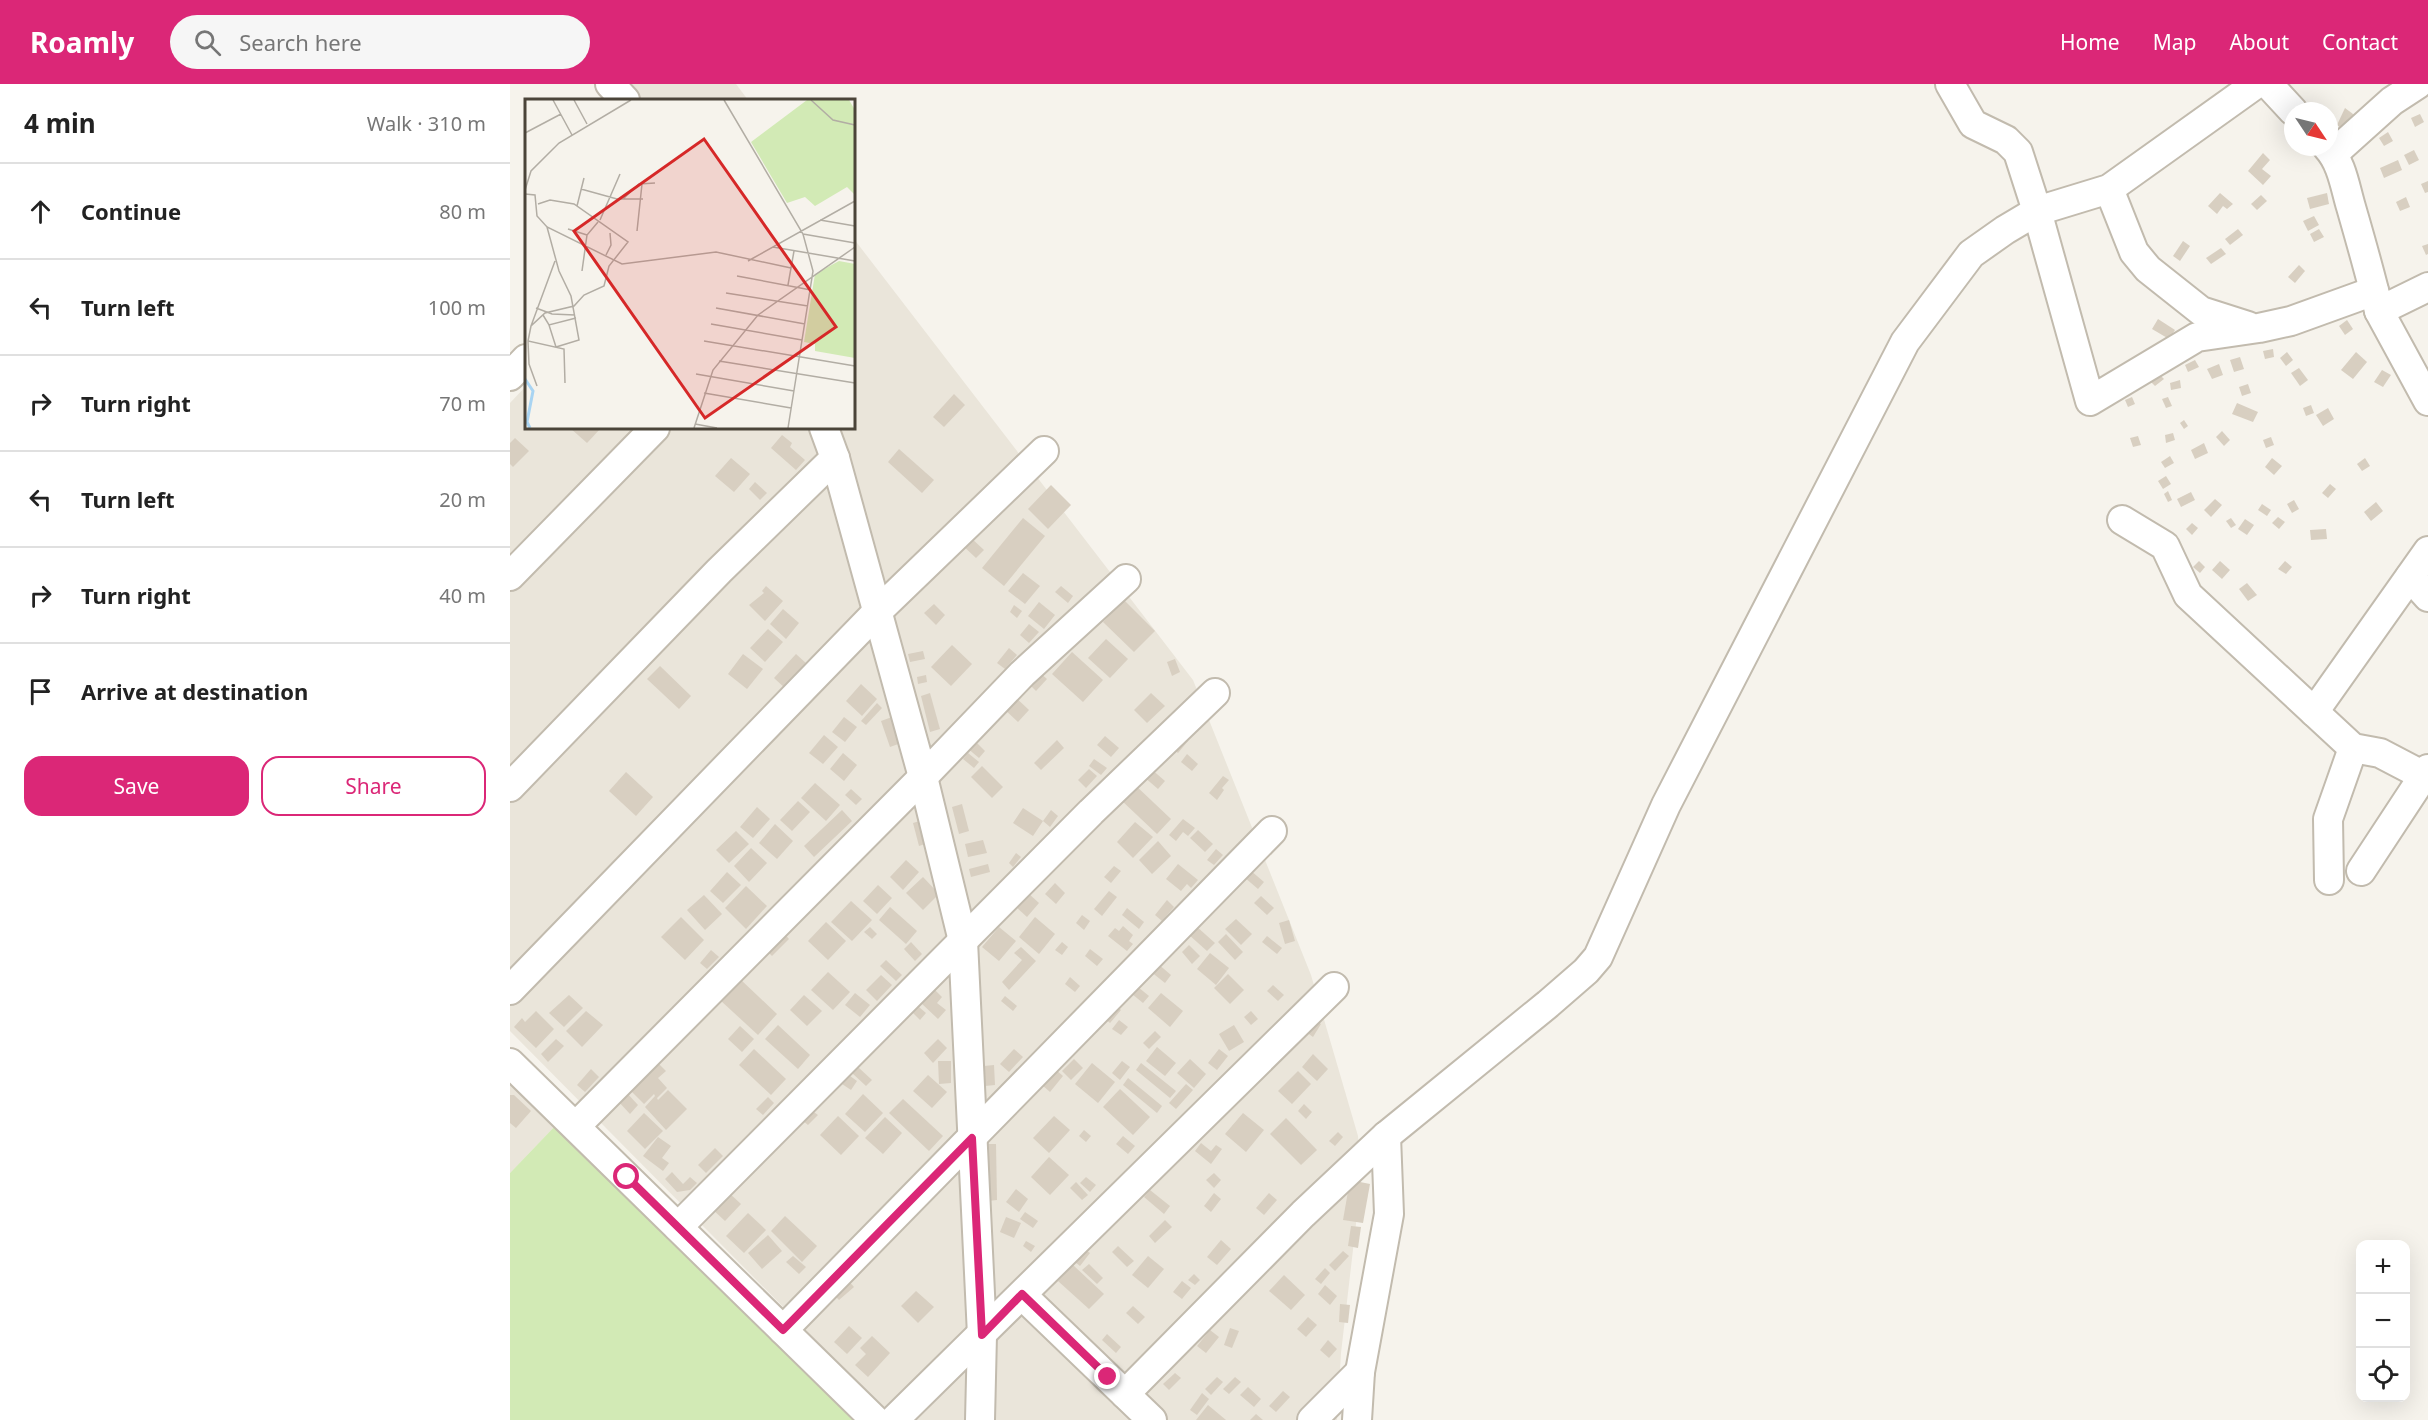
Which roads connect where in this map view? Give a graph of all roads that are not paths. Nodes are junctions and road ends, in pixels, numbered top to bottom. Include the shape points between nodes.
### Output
1 (610, 84) edge
2 (1950, 84) edge
3 (2256, 84) edge
4 (2268, 84) edge
5 (2418, 84) edge
6 (624, 99) edge
7 (2285, 102) edge
8 (2338, 144) edge
9 (2332, 156) edge
10 (2109, 189) junction
11 (2037, 211) junction
12 (2428, 287) edge
13 (2376, 301) junction
14 (2259, 328) junction
15 (525, 360) edge
16 (510, 376) edge
17 (2428, 401) edge
18 (654, 429) edge
19 (824, 429) edge
20 (1044, 451) dead end
21 (835, 458) junction
22 (2122, 520) dead end
23 (2428, 551) edge
24 (510, 576) edge
25 (1126, 579) dead end
26 (2419, 587) edge
27 (877, 612) junction
28 (1215, 693) dead end
29 (2314, 712) junction
30 (2353, 748) junction
31 (2426, 773) edge
32 (923, 777) junction
33 (510, 787) edge
34 (1272, 831) dead end
35 (2361, 871) dead end
36 (2329, 880) dead end
37 (963, 941) junction
38 (1334, 987) dead end
39 (510, 990) edge
40 (510, 1063) edge
41 (576, 1126) junction
42 (1386, 1136) junction
43 (972, 1138) junction
44 (678, 1227) junction
45 (1022, 1294) junction
46 (783, 1330) junction
47 (982, 1335) junction
48 (1360, 1372) junction
49 (1125, 1394) junction
50 (875, 1420) edge
51 (894, 1420) edge
52 (980, 1420) edge
53 (1152, 1420) edge
54 (1312, 1420) edge
55 (1357, 1420) edge

1 - 6 street
2 - 11 street via 1973,124 2006,140 2018,152
3 - 10 street
4 - 7 street
5 - 8 street
9 - 13 street via 2347,192
10 - 11 street
10 - 14 street via 2134,252 2148,269 2201,311
11 - 14 street via 2090,401 2197,337
11 - 42 street via 1971,254 1905,342 1666,805 1598,957 1548,1004
12 - 13 street
13 - 14 street
13 - 17 street
15 - 16 street
18 - 24 street
19 - 21 street
20 - 27 street
21 - 27 street
21 - 33 street via 711,579
22 - 29 street via 2165,546 2188,595
23 - 26 street
25 - 32 street via 1022,674
26 - 29 street
27 - 32 street
27 - 39 street
28 - 37 street
29 - 30 street
30 - 31 street via 2380,753
30 - 36 street via 2328,819
31 - 35 street
32 - 37 street
32 - 41 street
34 - 43 street
37 - 43 street
37 - 44 street
38 - 45 street
40 - 41 street
41 - 44 street
42 - 48 street via 1389,1214
42 - 49 street
43 - 46 street
43 - 47 street
44 - 46 street
45 - 47 street
45 - 49 street
46 - 50 street
47 - 51 street
47 - 52 street
48 - 54 street
48 - 55 street
49 - 53 street

